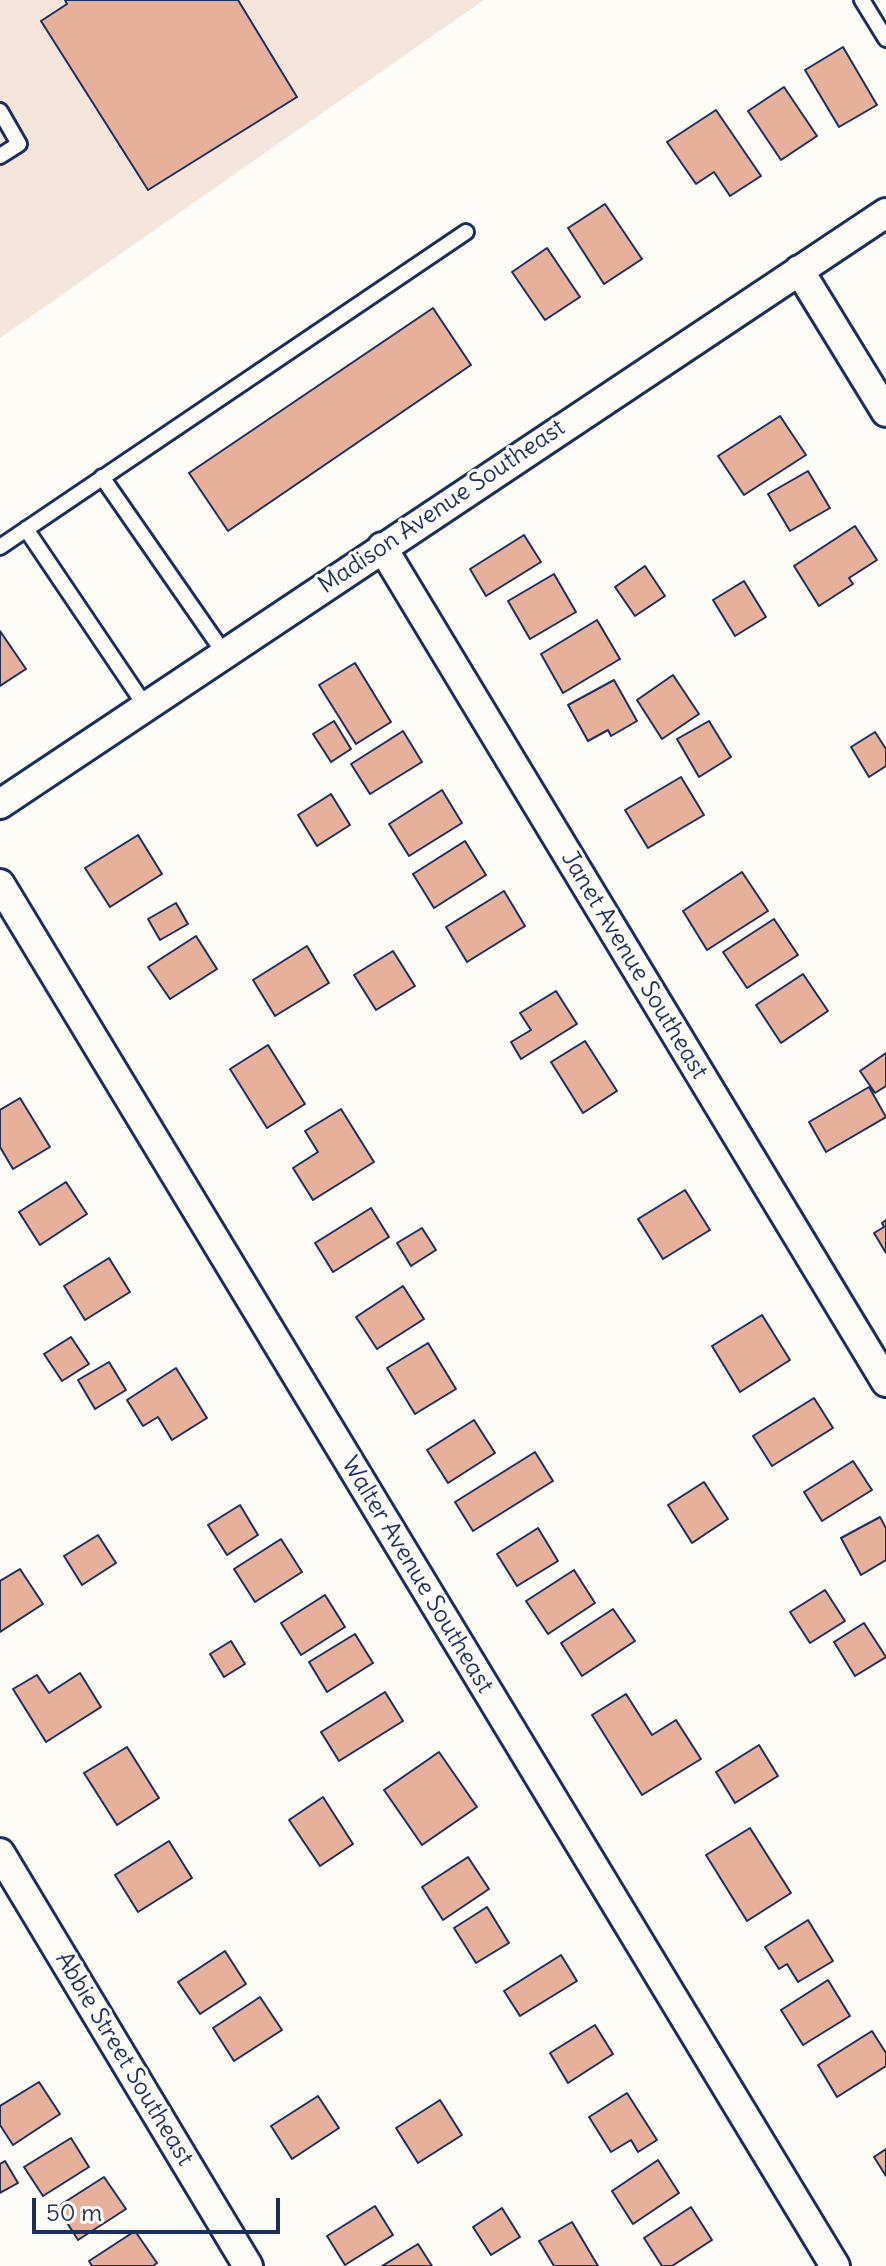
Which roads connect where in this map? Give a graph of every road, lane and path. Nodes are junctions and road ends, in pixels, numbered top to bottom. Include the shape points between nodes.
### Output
1 (862, 0) edge
2 (886, 39) edge
3 (0, 111) edge
4 (0, 156) edge
5 (886, 213) edge
6 (466, 232) dead end
7 (799, 270) junction
8 (886, 412) edge
9 (102, 477) junction
10 (26, 529) junction
11 (0, 547) edge
12 (382, 547) junction
13 (224, 653) junction
14 (146, 707) junction
15 (0, 804) edge
16 (0, 884) edge
17 (886, 1382) edge
18 (0, 1853) edge
19 (248, 2266) edge
20 (835, 2266) edge

1 - 2 lane
3 - 4 lane via 19,144
5 - 7 street, Madison Avenue Southeast
6 - 9 lane
7 - 8 street
7 - 12 street, Madison Avenue Southeast
9 - 10 lane
9 - 13 lane
10 - 11 lane
10 - 14 lane
12 - 13 street, Madison Avenue Southeast
12 - 17 street, Janet Avenue Southeast
13 - 14 street, Madison Avenue Southeast
14 - 15 street, Madison Avenue Southeast
16 - 20 street, Walter Avenue Southeast
18 - 19 street, Abbie Street Southeast

